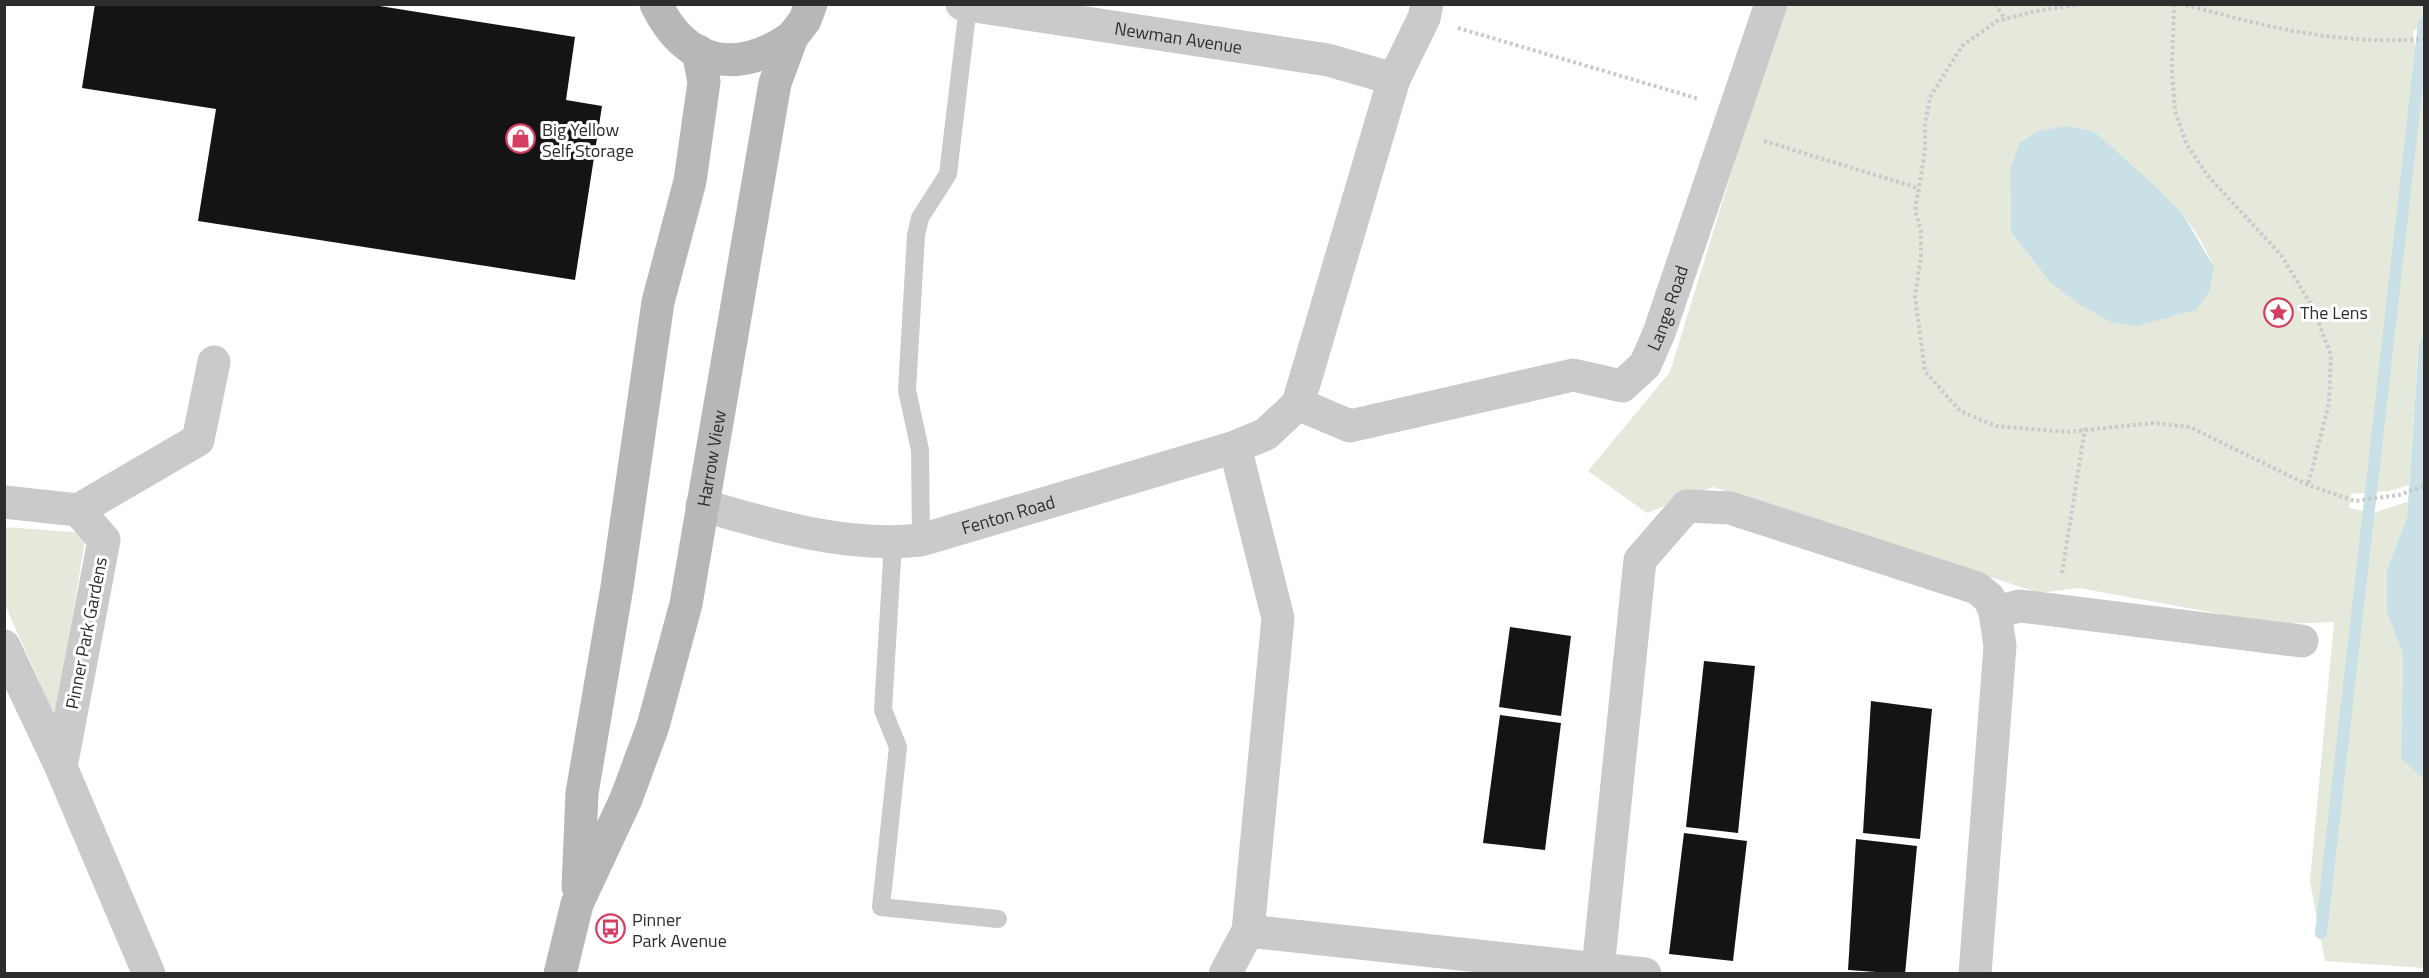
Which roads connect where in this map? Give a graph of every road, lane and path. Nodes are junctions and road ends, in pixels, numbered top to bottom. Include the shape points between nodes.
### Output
1 (656, 4) edge
2 (811, 4) edge
3 (1771, 4) edge
4 (1995, 4) edge
5 (2081, 4) edge
6 (2174, 4) edge
7 (2180, 4) edge
8 (965, 5) edge
9 (1426, 11) edge
10 (2005, 19) junction
11 (792, 37) junction
12 (2424, 39) edge
13 (698, 51) junction
14 (1394, 79) junction
15 (1706, 101) dead end
16 (1756, 138) dead end
17 (1918, 188) junction
18 (213, 362) dead end
19 (1298, 404) junction
20 (2085, 428) junction
21 (1235, 447) junction
22 (2308, 486) junction
23 (2424, 486) edge
24 (4, 502) edge
25 (702, 505) junction
26 (78, 510) junction
27 (907, 542) junction
28 (2060, 585) dead end
29 (1995, 612) junction
30 (2302, 641) dead end
31 (4, 646) edge
32 (61, 767) junction
33 (577, 904) junction
34 (998, 919) dead end
35 (1248, 931) junction
36 (1598, 969) junction
37 (149, 974) edge
38 (560, 974) edge
39 (1225, 974) edge
40 (1645, 974) edge
41 (1975, 974) edge

1 - 13 street via 684,44
2 - 11 street, Harrow View
3 - 19 street, Lange Road via 1659,333 1645,365 1622,386 1573,375 1350,426
4 - 10 path
5 - 10 path
6 - 22 path via 2175,111 2187,145 2208,176 2281,255 2312,306 2331,355 2329,403
7 - 12 path via 2266,26 2340,38
8 - 14 street, Newman Avenue via 1328,60
8 - 27 lane via 948,174 920,218 916,235 907,390 920,450
9 - 14 street
9 - 15 path
10 - 17 path via 1962,46 1930,97
11 - 13 street via 770,52 743,60 720,60
11 - 25 street, Harrow View via 775,83
13 - 33 street, Harrow View via 704,82 690,181 658,302 617,587 582,793
14 - 19 street
16 - 17 path
17 - 20 path via 1915,211 1921,230 1921,256 1915,297 1925,371 1960,411 2010,429 2067,432
18 - 26 street via 198,440
19 - 21 street, Fenton Road via 1266,434
20 - 22 path via 2152,423 2190,428
20 - 28 path
21 - 27 street, Fenton Road
21 - 35 street via 1278,618
22 - 23 path via 2355,501 2400,495
24 - 26 street
25 - 27 street, Fenton Road via 782,529
25 - 33 street, Harrow View via 686,604 653,726 626,799
26 - 32 street, Pinner Park Gardens via 104,540
27 - 34 lane via 884,710 898,747 881,907
29 - 30 street via 2020,606
29 - 36 street via 1989,598 1977,588 1730,508 1687,506 1640,560
29 - 41 street via 2000,646
31 - 32 street, Pinner Park Gardens
32 - 37 street, Pinner Park Gardens
33 - 38 street, Harrow View
35 - 36 street
35 - 39 street
36 - 40 street

